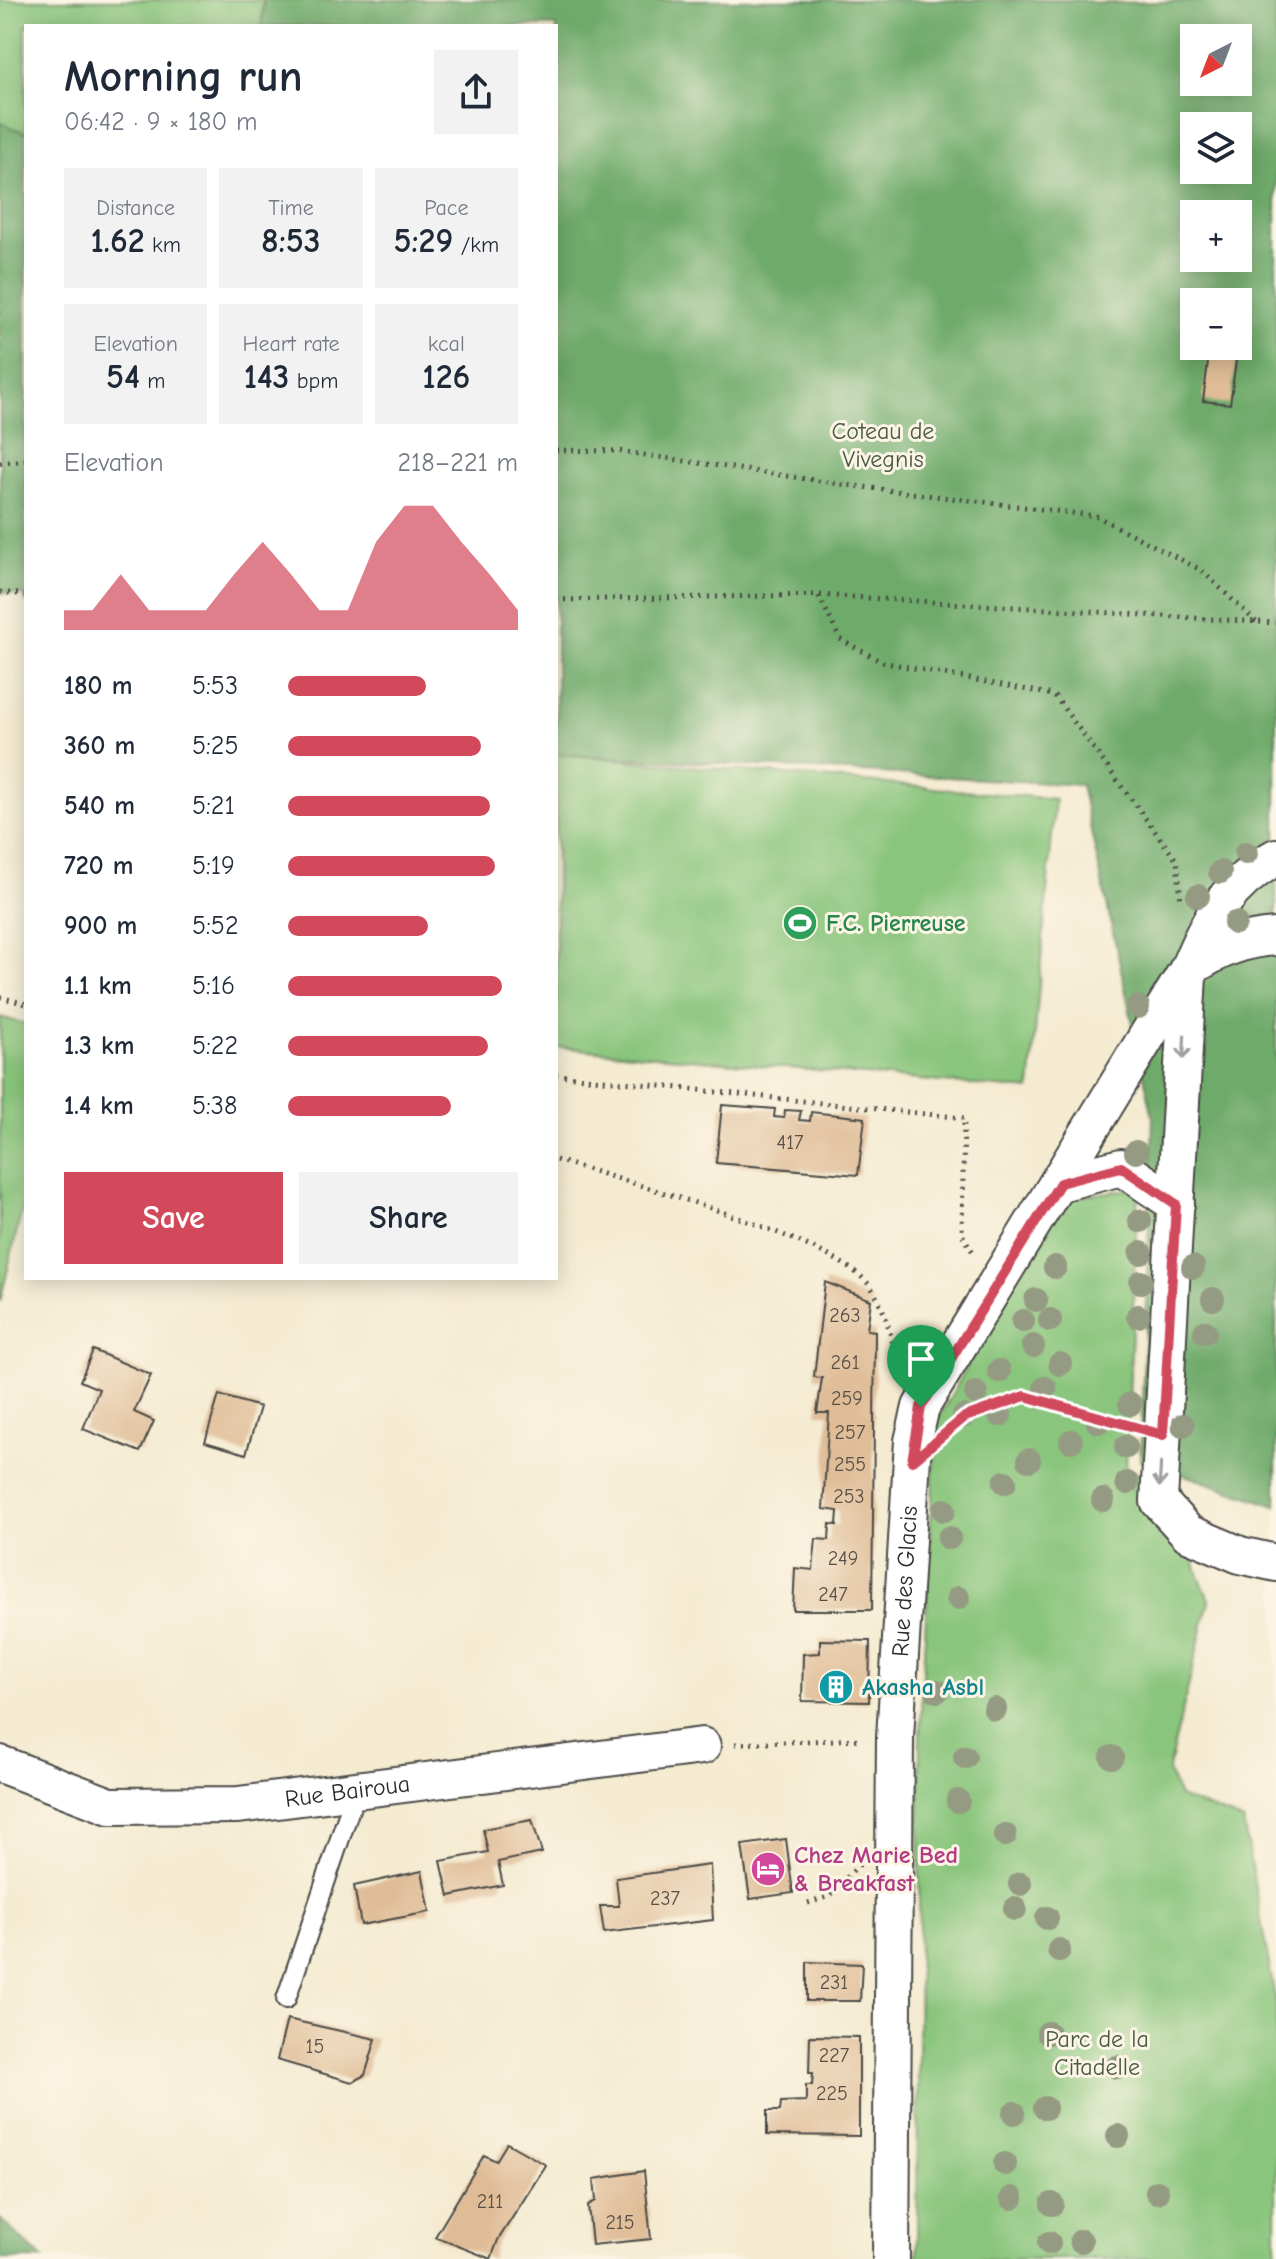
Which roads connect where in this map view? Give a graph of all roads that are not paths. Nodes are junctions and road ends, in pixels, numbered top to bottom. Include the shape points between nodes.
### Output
1 (1276, 857) edge
2 (1276, 937) edge
3 (1188, 969) junction
4 (1060, 1183) junction
5 (1176, 1204) junction
6 (1276, 1563) edge
7 (702, 1746) road end
8 (0, 1764) edge
9 (357, 1788) junction
10 (286, 1999) dead end
11 (891, 2259) edge

1 - 3 street via 1231,891 1210,918
2 - 3 street via 1246,939
3 - 4 street, Rue des Glacis
3 -> 5 street
4 - 5 street via 1121,1167
4 - 11 street, Rue des Glacis via 921,1407 912,1461 895,1738
5 -> 6 street via 1159,1501 1188,1533 1240,1555
7 - 9 street, Rue Bairoua
8 - 9 street, Rue Bairoua via 110,1806 238,1805
9 - 10 lane

